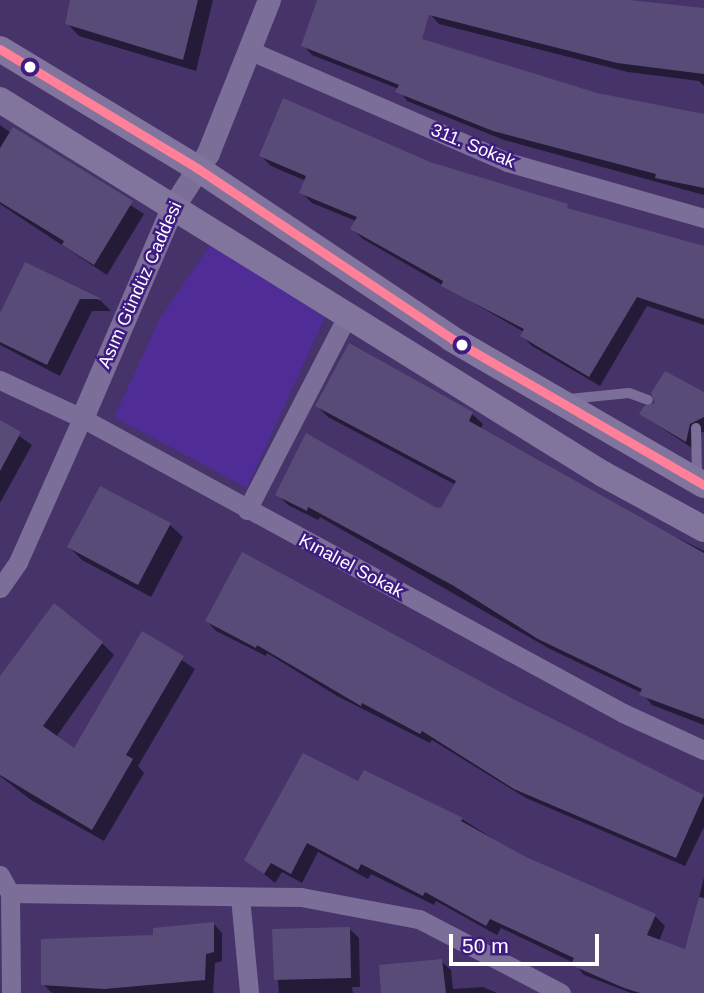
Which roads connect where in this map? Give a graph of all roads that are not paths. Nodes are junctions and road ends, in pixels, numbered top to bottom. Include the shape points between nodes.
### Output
1 (269, 0) edge
2 (0, 49) edge
3 (251, 51) junction
4 (0, 100) edge
5 (197, 168) junction
6 (171, 210) junction
7 (704, 218) edge
8 (347, 316) junction
9 (0, 380) edge
10 (554, 400) junction
11 (648, 400) dead end
12 (82, 418) junction
13 (696, 428) dead end
14 (700, 483) edge
15 (247, 510) junction
16 (704, 529) edge
17 (0, 553) edge
18 (18, 562) junction
19 (0, 588) edge
20 (704, 750) edge
21 (0, 874) edge
22 (10, 893) junction
23 (240, 897) junction
24 (11, 993) edge
25 (249, 993) edge
26 (561, 993) edge

1 - 3 street, Asım Gündüz Caddesi
2 - 5 main road
3 - 5 street, Asım Gündüz Caddesi via 208,153
3 - 7 street, 311. Sokak via 507,162
4 - 6 main road
5 - 6 street, Asım Gündüz Caddesi
5 - 10 main road via 452,339
6 - 8 main road
6 - 12 street, Asım Gündüz Caddesi
8 - 15 street
8 - 16 main road via 603,474
9 - 12 street, Kınalıel Sokak
10 - 11 lane via 629,393
10 - 14 main road
12 - 15 street, Kınalıel Sokak
12 - 18 street
13 - 14 lane
15 - 20 street, Kınalıel Sokak via 623,713
17 - 18 street
18 - 19 street
21 - 22 street
22 - 23 street
22 - 24 street
23 - 25 street
23 - 26 street via 301,897 419,919

